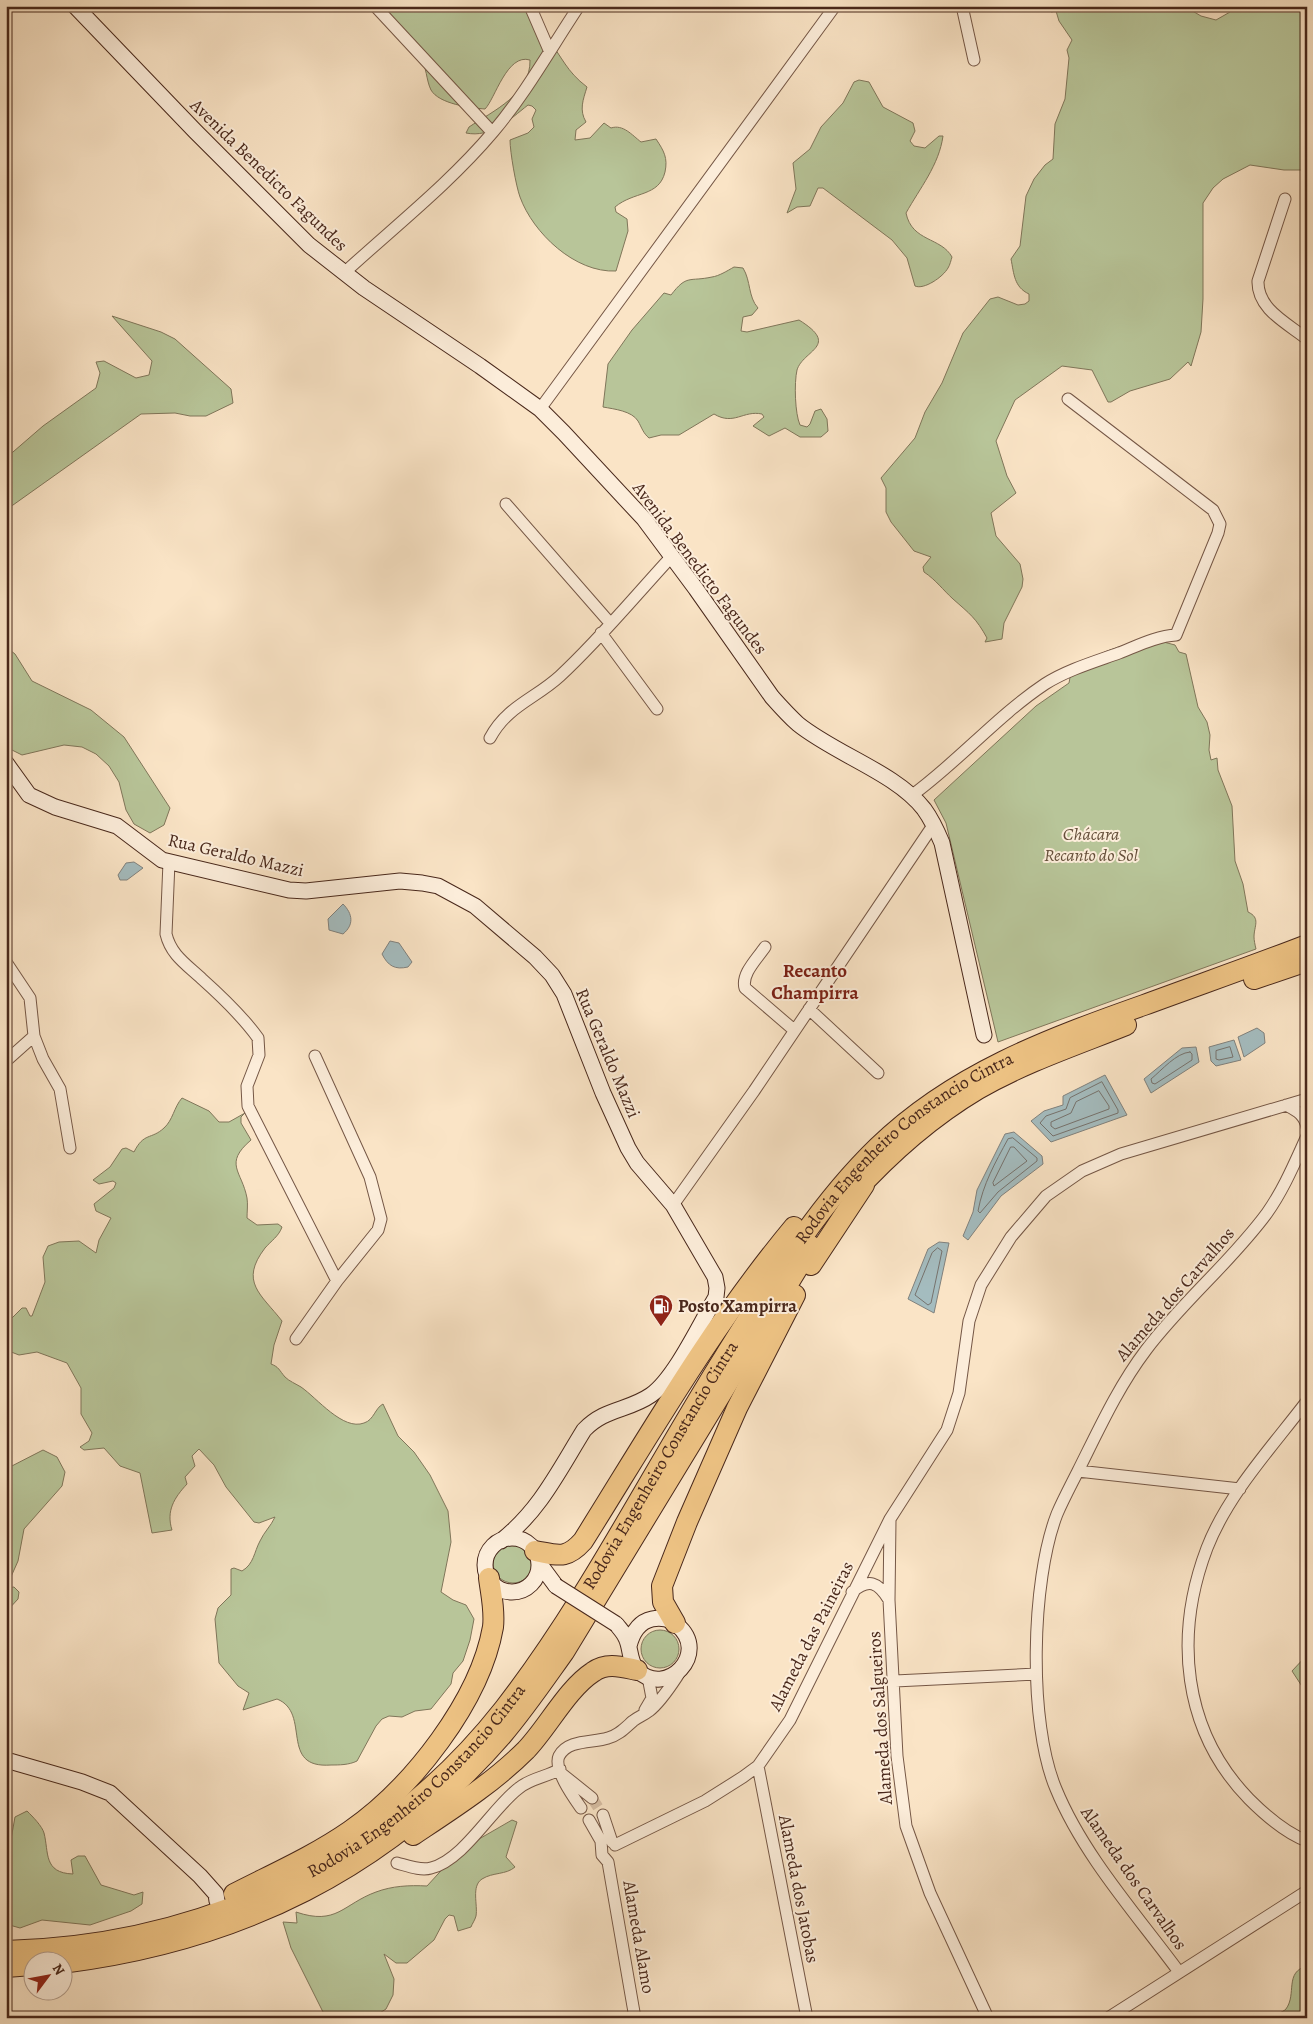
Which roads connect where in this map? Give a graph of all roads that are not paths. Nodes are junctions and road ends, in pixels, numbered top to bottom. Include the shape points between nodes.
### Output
1 (75, 6) edge
2 (375, 6) edge
3 (530, 6) edge
4 (579, 6) edge
5 (836, 6) edge
6 (962, 6) edge
7 (549, 50) junction
8 (974, 60) dead end
9 (492, 132) junction
10 (1285, 199) dead end
11 (344, 273) junction
12 (1307, 339) edge
13 (1068, 399) dead end
14 (540, 410) junction
15 (506, 504) dead end
16 (672, 556) junction
17 (610, 622) junction
18 (601, 633) junction
19 (657, 709) dead end
20 (490, 738) dead end
21 (6, 763) edge
22 (911, 796) junction
23 (934, 824) junction
24 (169, 862) junction
25 (1307, 945) edge
26 (765, 947) dead end
27 (1307, 961) edge
28 (6, 962) edge
29 (809, 1009) junction
30 (794, 1030) junction
31 (984, 1035) dead end
32 (34, 1036) junction
33 (315, 1056) dead end
34 (6, 1061) edge
35 (878, 1073) dead end
36 (1307, 1099) edge
37 (1286, 1106) junction
38 (1307, 1127) edge
39 (1307, 1136) edge
40 (70, 1148) dead end
41 (861, 1175) junction
42 (673, 1205) junction
43 (337, 1281) junction
44 (296, 1339) dead end
45 (1307, 1401) edge
46 (1078, 1471) junction
47 (1240, 1489) junction
48 (535, 1509) junction
49 (890, 1519) junction
50 (501, 1541) junction
51 (534, 1553) junction
52 (489, 1578) junction
53 (554, 1585) junction
54 (526, 1588) junction
55 (851, 1593) junction
56 (889, 1600) junction
57 (675, 1622) junction
58 (617, 1625) junction
59 (640, 1625) junction
60 (629, 1646) junction
61 (681, 1670) junction
62 (642, 1673) junction
63 (1036, 1674) junction
64 (895, 1681) junction
65 (641, 1715) junction
66 (6, 1760) edge
67 (758, 1766) junction
68 (561, 1771) junction
69 (592, 1798) tunnel mouth
70 (581, 1808) tunnel mouth
71 (603, 1815) tunnel mouth
72 (589, 1820) tunnel mouth
73 (609, 1842) junction
74 (1307, 1842) edge
75 (397, 1864) dead end
76 (330, 1879) junction
77 (1307, 1891) edge
78 (226, 1897) junction
79 (6, 1951) edge
80 (36, 1952) edge
81 (57, 1952) edge
82 (22, 1956) edge
83 (22, 1961) edge
84 (72, 1961) edge
85 (6, 1967) edge
86 (1179, 1972) junction
87 (635, 2018) edge
88 (807, 2018) edge
89 (988, 2018) edge
90 (1108, 2018) edge

1 - 11 street, Avenida Benedicto Fagundes via 195,132 302,238
2 - 9 street
3 - 7 street
4 - 7 street
5 - 14 street
6 - 8 street
7 - 9 street
9 - 11 street via 462,165
10 - 12 street via 1258,281 1258,291 1264,305
11 - 14 street, Avenida Benedicto Fagundes via 430,330
13 - 22 street via 1213,510 1220,524 1218,533 1176,635 1073,670 1046,684
14 - 16 street, Avenida Benedicto Fagundes via 644,519
15 - 17 street
16 - 17 street
16 - 22 street, Avenida Benedicto Fagundes via 783,709 815,736
17 - 18 street
18 - 19 street
18 - 20 street via 558,678 502,718
21 - 24 street, Rua Geraldo Mazzi via 21,786 35,798 116,826
22 - 23 street, Avenida Benedicto Fagundes
23 - 29 street
23 - 31 street, Avenida Benedicto Fagundes via 949,871
24 - 42 street, Rua Geraldo Mazzi via 289,890 422,882 438,886 476,906 552,975 574,1014 628,1148
24 - 43 street via 168,941 178,959 210,987 258,1038 259,1055 247,1086 248,1106
25 - 41 highway, Rodovia Engenheiro Constancio Cintra via 1053,1038 1008,1058 916,1113
26 - 30 street via 745,975 745,988
27 - 41 highway, Rodovia Engenheiro Constancio Cintra via 1130,1024 1005,1075 977,1090
28 - 32 street via 30,998
29 - 30 street
29 - 35 street
30 - 42 street
32 - 34 street
32 - 40 street via 60,1089
33 - 43 street via 370,1177 381,1211 378,1230
36 - 37 street, Alameda das Paineiras
37 - 38 street via 1298,1111
37 - 49 street, Alameda das Paineiras via 1121,1154 1082,1172 1046,1196 1011,1237 981,1285 969,1321 959,1393 946,1430
39 - 46 street, Alameda dos Carvalhos via 1268,1212 1129,1373
41 - 51 highway via 833,1186 807,1212 736,1301 574,1551 566,1555
41 - 57 highway via 787,1309 686,1522 661,1593 666,1610
41 - 76 highway, Rodovia Engenheiro Constancio Cintra via 813,1242 608,1582 528,1702 474,1764 430,1806 396,1834
41 - 81 highway, Rodovia Engenheiro Constancio Cintra via 804,1232 557,1636 501,1712 439,1780 341,1856 271,1892 152,1934
42 - 48 street, Rua Geraldo Mazzi via 715,1277 716,1297 660,1388 648,1397 594,1419
43 - 44 street
45 - 47 street
46 - 47 street
46 - 63 street, Alameda dos Carvalhos via 1050,1536 1040,1603
47 - 74 street via 1208,1547 1198,1577 1190,1612 1188,1644 1193,1691 1205,1735 1238,1788 1286,1830
48 - 50 street
48 - 51 street
49 - 55 street, Alameda das Paineiras
49 - 56 street, Alameda dos Salgueiros
50 - 51 street via 510,1538
50 - 52 street via 492,1547 487,1557
51 - 53 street
51 - 54 street via 538,1572 534,1582
52 - 54 street via 505,1591 516,1592
52 - 78 highway via 493,1626 484,1661 458,1710 417,1768 351,1830 296,1863
53 - 54 street
53 - 58 street, bridge
55 - 56 street via 861,1585 871,1584 881,1588
55 - 67 street, Alameda das Paineiras via 790,1720
56 - 64 street, Alameda dos Salgueiros
57 - 59 street via 664,1618 651,1619
57 - 61 street via 683,1630 690,1650
58 - 59 street
58 - 60 street
59 - 60 street via 632,1634
60 - 62 street via 630,1659
61 - 62 street via 671,1677 659,1679
61 - 65 street via 650,1710
62 - 65 street via 652,1698
62 - 76 highway via 614,1665 594,1671 526,1750 503,1770 389,1850
63 - 64 street
63 - 86 street, Alameda dos Carvalhos via 1045,1753 1055,1788 1093,1856
64 - 89 street, Alameda dos Salgueiros via 897,1756 906,1826 930,1893
65 - 68 street via 623,1731 608,1738 579,1743 564,1750 558,1763
66 - 78 street via 110,1793
67 - 73 street via 705,1801
67 - 88 street, Alameda dos Jatobas
68 - 69 street
68 - 70 street via 567,1788
68 - 75 street via 518,1788 471,1838 439,1864 425,1868
71 - 73 street
72 - 73 street
73 - 87 street, Alameda Alamo via 614,1857 608,1862
76 - 84 highway, Rodovia Engenheiro Constancio Cintra via 271,1908 210,1932 139,1951
77 - 86 street
78 - 80 highway via 138,1924 42,1945
79 - 82 highway, Rodovia Engenheiro Constancio Cintra
83 - 85 highway, Rodovia Engenheiro Constancio Cintra
86 - 90 street

